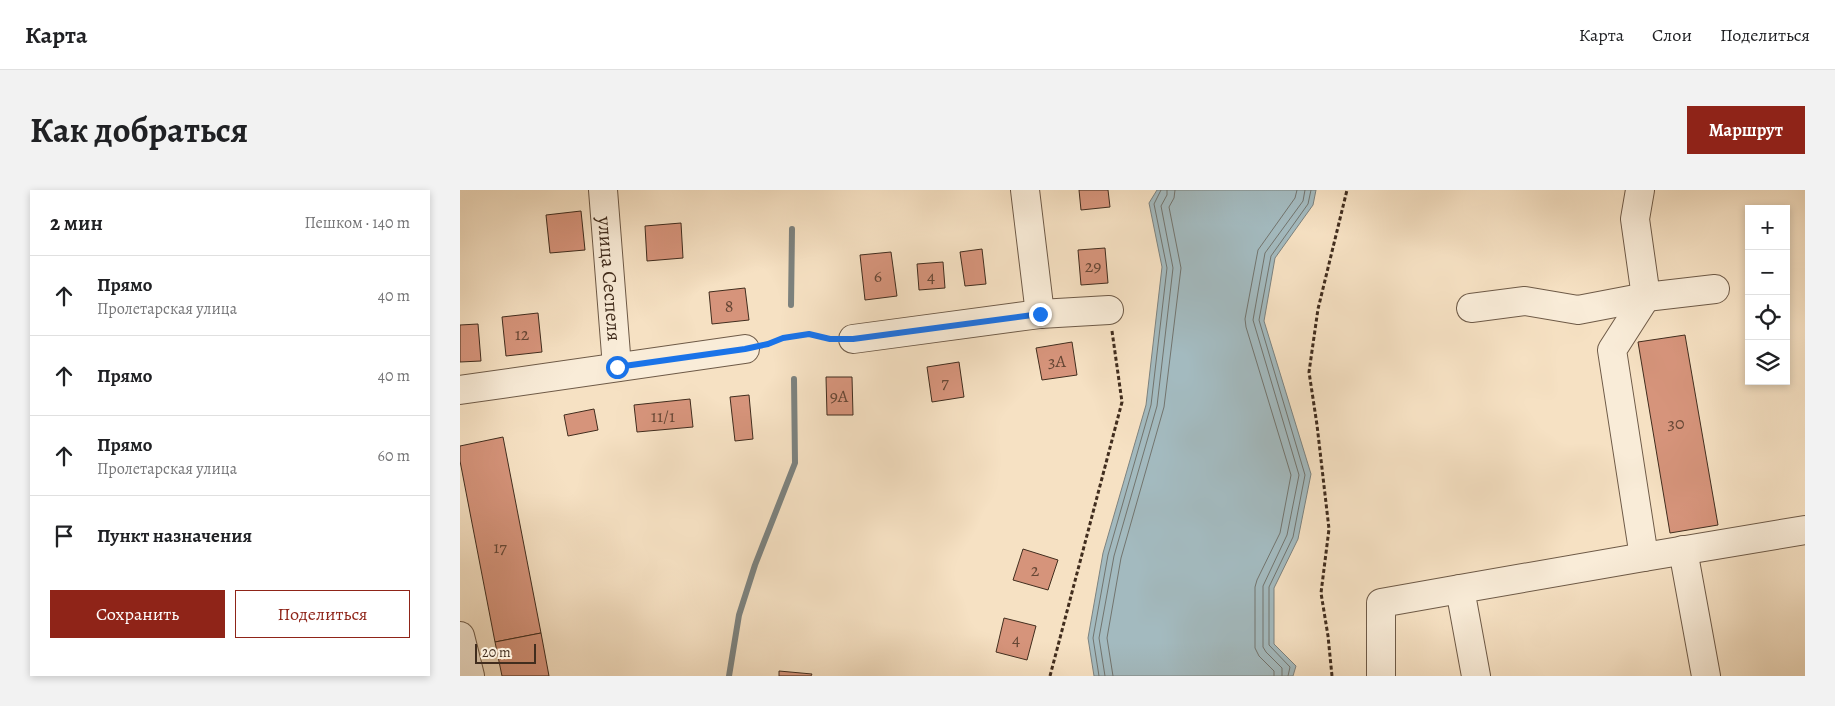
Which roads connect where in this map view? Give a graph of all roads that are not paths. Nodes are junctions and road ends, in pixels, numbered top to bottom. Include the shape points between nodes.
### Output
1 (603, 190) edge
2 (1025, 190) edge
3 (1640, 190) edge
4 (1715, 289) dead end
5 (1646, 297) junction
6 (1471, 308) dead end
7 (1109, 310) road end
8 (1040, 314) junction
9 (853, 339) road end
10 (745, 349) road end
11 (617, 367) junction
12 (460, 390) edge
13 (1805, 530) edge
14 (1683, 550) junction
15 (1644, 557) junction
16 (1460, 589) junction
17 (460, 636) edge
18 (470, 676) edge
19 (1381, 676) edge
20 (1476, 676) edge
21 (1706, 676) edge

1 - 11 street, улица Сеспеля
2 - 8 street
3 - 5 street via 1635,219
4 - 5 street
5 - 6 street via 1578,310 1525,301
5 - 15 street via 1612,350
7 - 8 street
8 - 9 street
10 - 11 street
11 - 12 street
13 - 14 street
14 - 15 street
14 - 21 street
15 - 16 street
16 - 19 street via 1381,603
16 - 20 street
17 - 18 street

